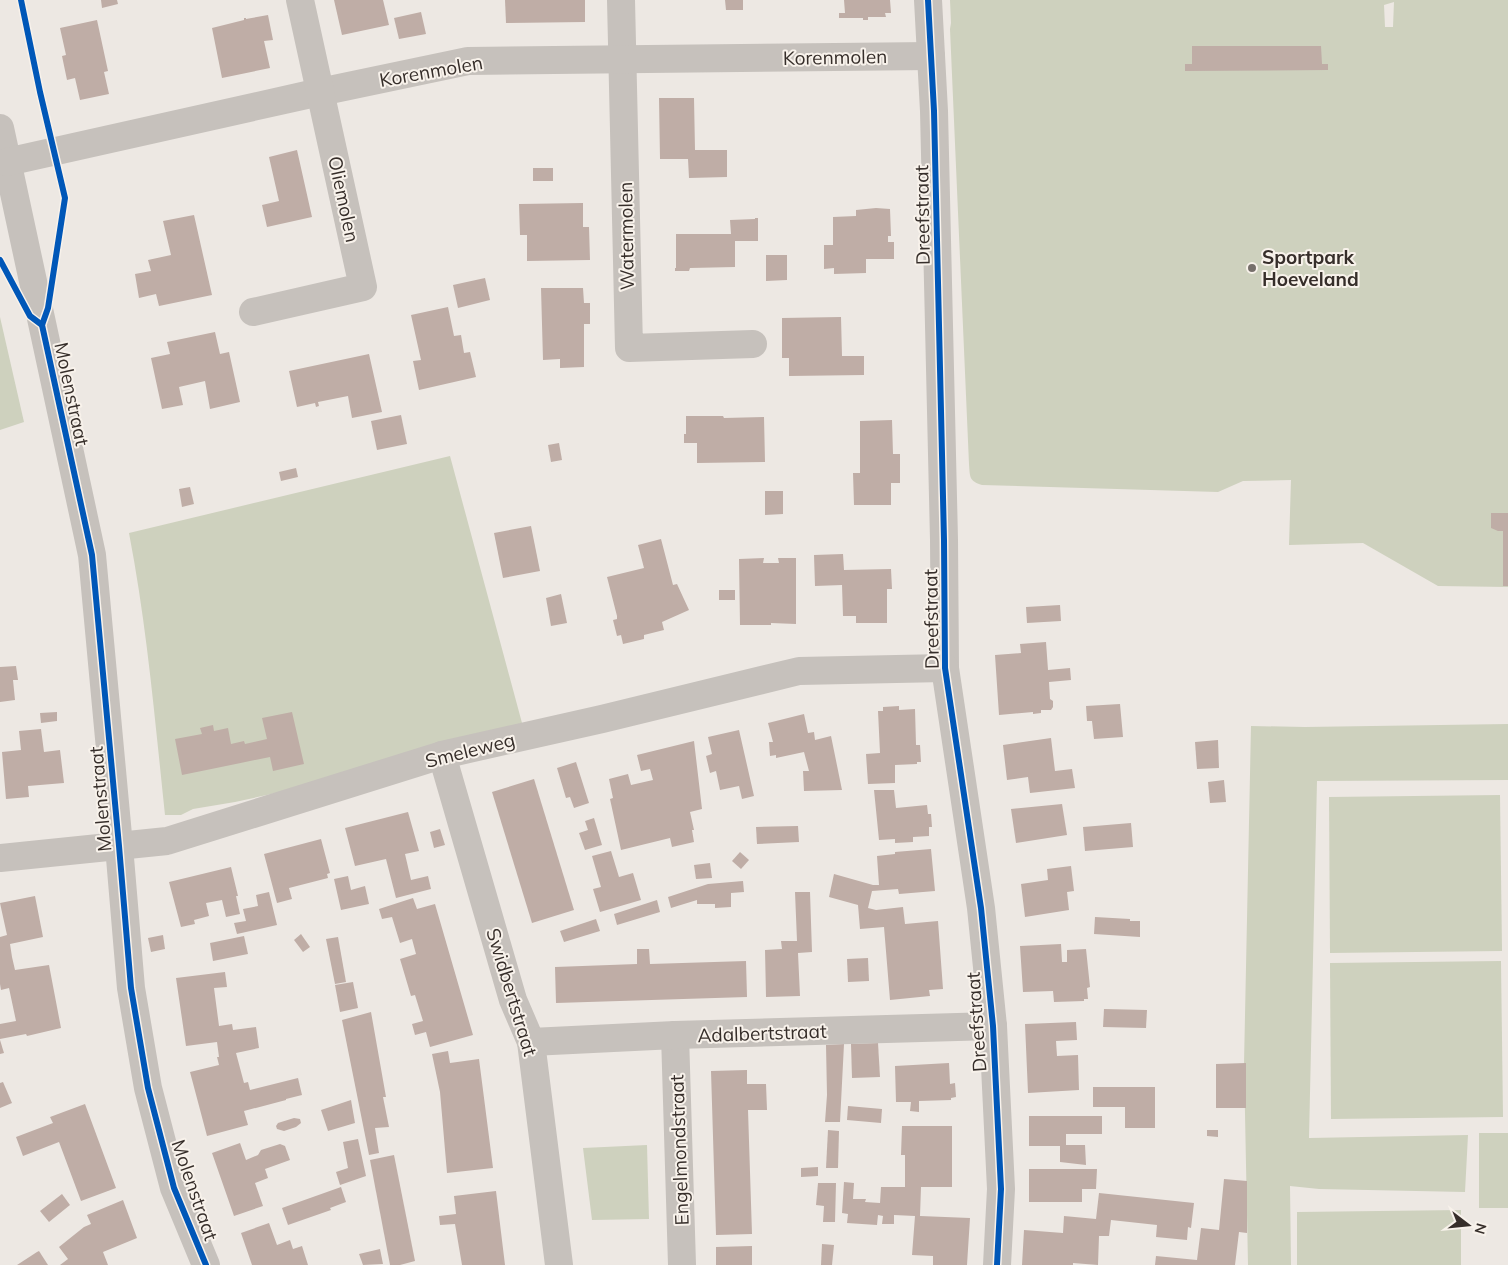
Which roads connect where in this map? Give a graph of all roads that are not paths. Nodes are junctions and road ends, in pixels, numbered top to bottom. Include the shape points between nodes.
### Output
1 (300, 0) edge
2 (621, 0) edge
3 (928, 0) edge
4 (931, 56) junction
5 (622, 59) junction
6 (320, 92) junction
7 (0, 128) edge
8 (8, 162) junction
9 (253, 312) dead end
10 (753, 344) dead end
11 (945, 668) junction
12 (442, 755) junction
13 (120, 846) junction
14 (0, 858) edge
15 (993, 1026) junction
16 (675, 1035) junction
17 (530, 1042) junction
18 (206, 1265) edge
19 (559, 1265) edge
20 (682, 1265) edge
21 (997, 1265) edge

1 - 6 street, Oliemolen
2 - 5 street, Watermolen
3 - 4 street, Dreefstraat
4 - 5 street, Korenmolen
4 - 11 street, Dreefstraat
5 - 6 street, Korenmolen via 468,61
5 - 10 street, Watermolen via 629,348
6 - 8 street, Korenmolen
6 - 9 street, Oliemolen via 363,287
7 - 8 street, Molenstraat
8 - 13 street, Molenstraat via 92,555
11 - 12 street, Smeleweg via 799,671
11 - 15 street, Dreefstraat via 981,908
12 - 13 street, Smeleweg via 167,841
12 - 17 street, Swidbertstraat via 513,1000
13 - 14 street, Smeleweg
13 - 18 street, Molenstraat via 131,988 148,1088 174,1188
15 - 16 street, Adalbertstraat
15 - 21 street, Dreefstraat via 1000,1189
16 - 17 street, Adalbertstraat
16 - 20 street, Engelmondstraat
17 - 19 street, Swidbertstraat

